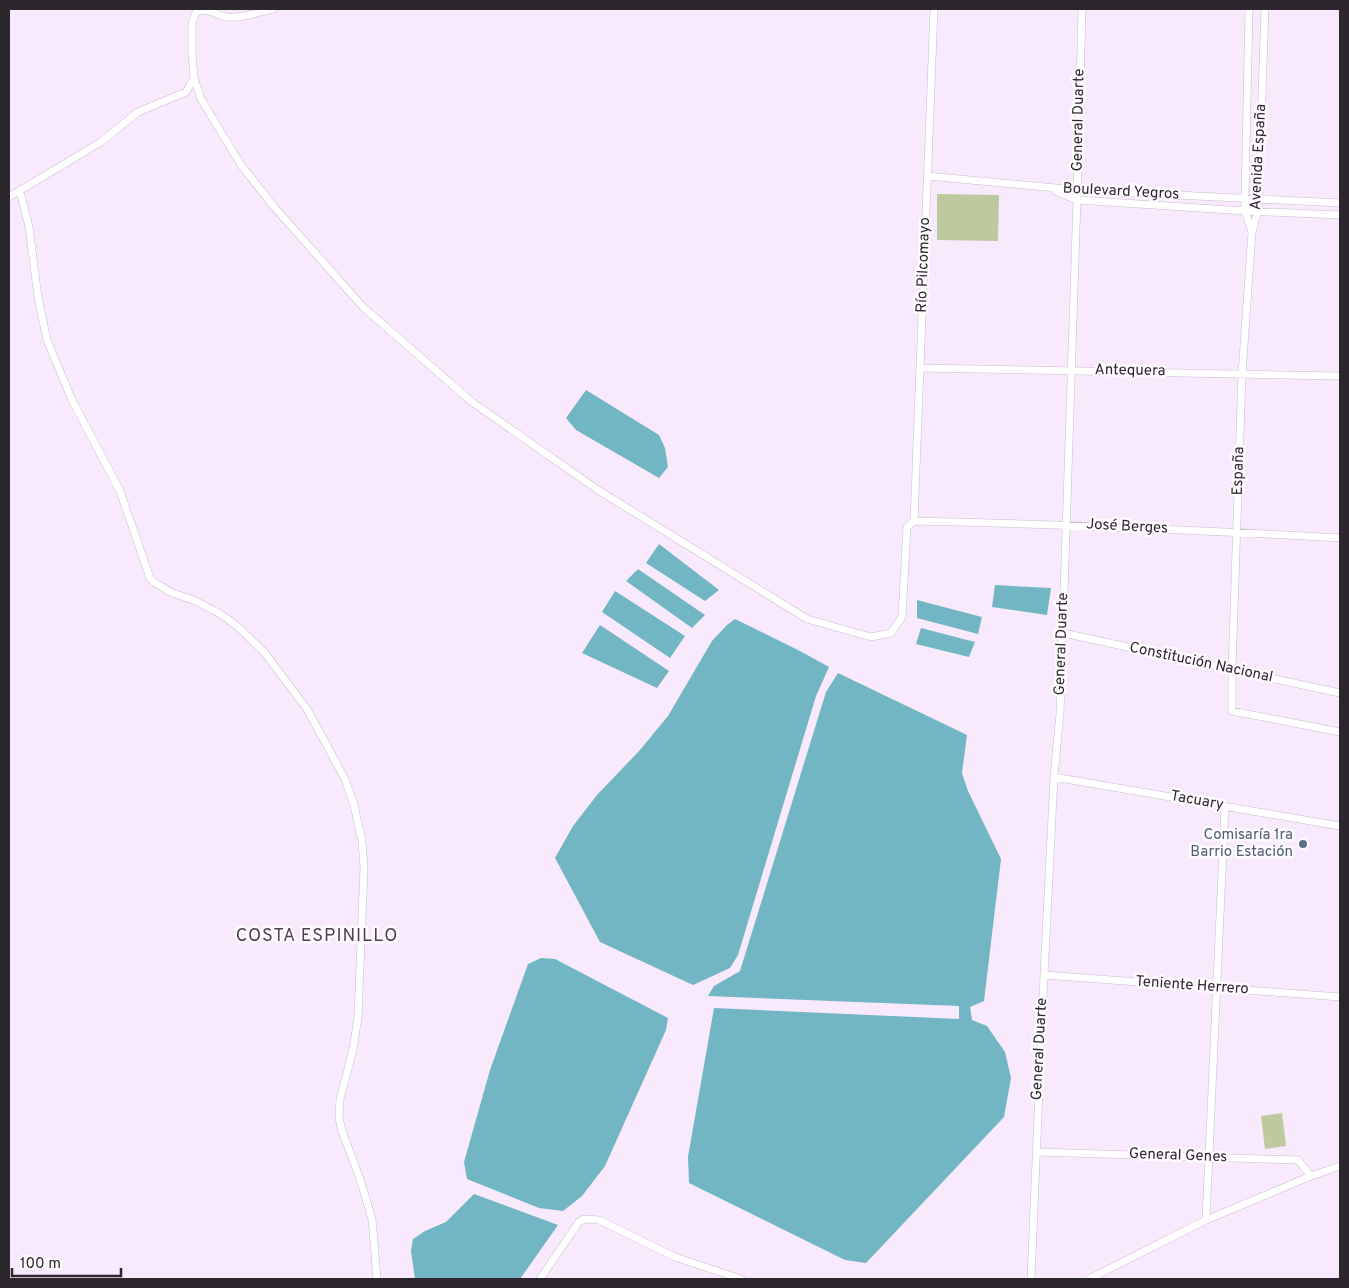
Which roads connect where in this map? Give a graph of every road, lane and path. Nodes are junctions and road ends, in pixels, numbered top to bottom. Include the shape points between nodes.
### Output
1 (273, 9) edge
2 (934, 9) edge
3 (1082, 9) edge
4 (1249, 9) edge
5 (1265, 9) edge
6 (210, 10) edge
7 (194, 78) junction
8 (927, 176) junction
9 (1048, 188) junction
10 (1077, 190) junction
11 (20, 191) junction
12 (9, 196) edge
13 (1245, 198) junction
14 (1259, 199) junction
15 (1077, 200) junction
16 (1340, 203) edge
17 (1245, 211) junction
18 (1258, 211) junction
19 (1340, 215) edge
20 (1252, 232) junction
21 (920, 368) junction
22 (1071, 370) junction
23 (1242, 374) junction
24 (1340, 376) edge
25 (914, 521) junction
26 (1066, 524) junction
27 (1236, 532) junction
28 (1340, 538) edge
29 (1063, 632) junction
30 (1232, 669) junction
31 (1340, 693) edge
32 (1340, 732) edge
33 (1054, 777) junction
34 (1225, 806) junction
35 (1340, 826) edge
36 (1044, 975) junction
37 (1217, 988) junction
38 (1340, 997) edge
39 (1036, 1152) junction
40 (1209, 1157) junction
41 (1340, 1166) edge
42 (1311, 1176) junction
43 (1206, 1220) junction
44 (377, 1279) edge
45 (540, 1279) edge
46 (741, 1279) edge
47 (1031, 1279) edge
48 (1089, 1279) edge

1 - 6 street via 227,17
2 - 8 street, Río Pilcomayo
3 - 10 street, General Duarte
4 - 13 street, Avenida España
5 - 14 street, Avenida España
6 - 7 street, Río Pilcomayo via 196,12 192,23
7 - 11 street via 186,92 138,112 101,142
7 - 25 street, Río Pilcomayo via 201,99 240,165 363,306 472,402 598,490 807,619 870,637 891,632 902,617 907,527
8 - 9 street
8 - 21 street, Río Pilcomayo
9 - 10 street, Boulevard Yegros
9 - 15 street, Boulevard Yegros
10 - 13 street, Boulevard Yegros
10 - 15 street, General Duarte
11 - 12 street
11 - 44 street via 47,340 72,400 120,491 150,578 170,592 222,615 264,652 307,708 345,778 354,805 364,867 358,1017 340,1099 339,1118 372,1219
13 - 14 street, Boulevard Yegros
13 - 17 street, Avenida España
14 - 16 street, Boulevard Yegros
14 - 18 street, Avenida España
15 - 17 street, Boulevard Yegros
15 - 22 street, General Duarte
17 - 18 street, Boulevard Yegros
17 - 20 street, Avenida España
18 - 19 street, Boulevard Yegros
18 - 20 street, Avenida España
20 - 23 street, España
21 - 22 street, Antequera
21 - 25 street, Río Pilcomayo
22 - 23 street, Antequera
22 - 26 street, General Duarte
23 - 24 street, Antequera
23 - 27 street, España
25 - 26 street, José Berges
26 - 27 street, José Berges
26 - 29 street, General Duarte
27 - 28 street, José Berges
27 - 30 street, España
29 - 30 street, Constitución Nacional
29 - 33 street, General Duarte
30 - 31 street, Constitución Nacional
30 - 32 street, España via 1232,711
33 - 34 street, Tacuary
33 - 36 street, General Duarte
34 - 35 street, Tacuary
34 - 37 street
36 - 37 street, Teniente Herrero
36 - 39 street, General Duarte
37 - 38 street, Teniente Herrero
37 - 40 street
39 - 40 street, General Genes
39 - 47 street, General Duarte
40 - 42 street, General Genes via 1298,1160
40 - 43 street
41 - 42 street
42 - 43 street
43 - 48 street
45 - 46 street via 584,1219 599,1220 675,1256

